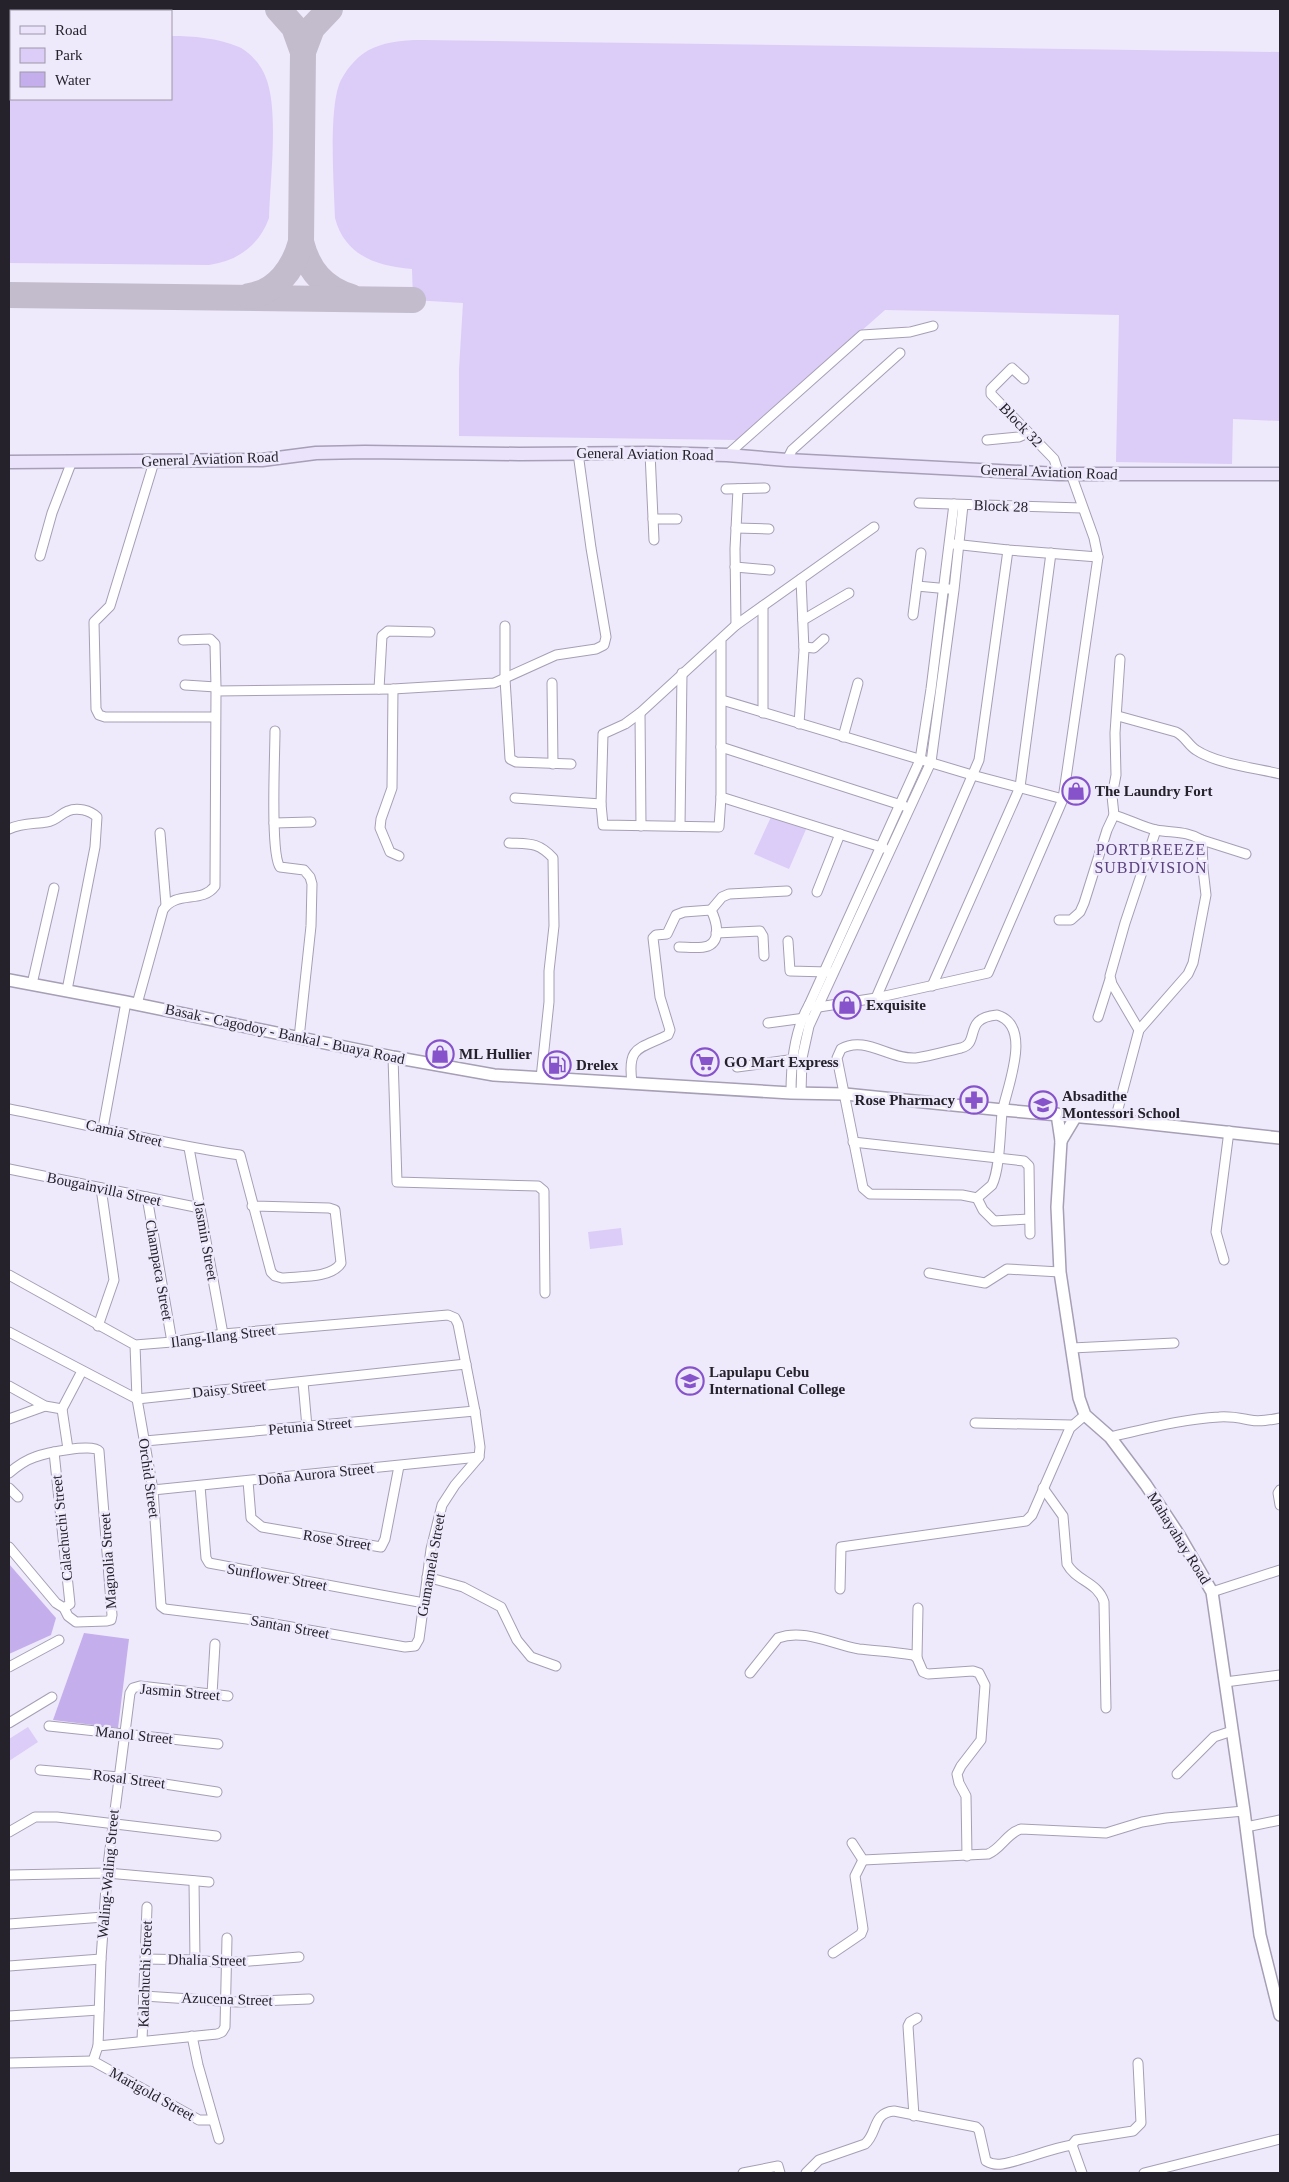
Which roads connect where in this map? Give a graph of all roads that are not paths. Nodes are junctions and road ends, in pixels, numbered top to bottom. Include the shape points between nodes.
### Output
1 (933, 326) dead end
2 (900, 354) dead end
3 (1024, 379) dead end
4 (1028, 433) junction
5 (987, 440) dead end
6 (650, 452) junction
7 (578, 453) junction
8 (727, 455) junction
9 (787, 460) junction
10 (9, 462) edge
11 (72, 462) junction
12 (154, 462) junction
13 (1065, 474) junction
14 (1280, 474) edge
15 (765, 488) dead end
16 (726, 489) dead end
17 (738, 489) junction
18 (920, 503) dead end
19 (958, 504) junction
20 (1082, 508) junction
21 (653, 519) junction
22 (677, 519) dead end
23 (874, 527) dead end
24 (736, 528) junction
25 (769, 530) dead end
26 (654, 540) dead end
27 (949, 543) junction
28 (959, 544) junction
29 (1008, 550) junction
30 (921, 553) dead end
31 (1051, 553) junction
32 (40, 556) dead end
33 (1098, 556) junction
34 (735, 567) junction
35 (770, 570) dead end
36 (801, 579) junction
37 (918, 586) junction
38 (949, 589) junction
39 (849, 593) dead end
40 (763, 606) junction
41 (913, 615) dead end
42 (803, 620) junction
43 (736, 625) junction
44 (505, 626) dead end
45 (430, 632) dead end
46 (722, 638) junction
47 (824, 639) dead end
48 (183, 640) dead end
49 (804, 647) junction
50 (1120, 659) dead end
51 (934, 664) junction
52 (944, 665) junction
53 (682, 673) junction
54 (506, 679) junction
55 (552, 683) dead end
56 (858, 683) dead end
57 (185, 685) dead end
58 (216, 689) junction
59 (379, 689) junction
60 (393, 689) junction
61 (931, 689) junction
62 (941, 690) junction
63 (722, 700) junction
64 (763, 712) junction
65 (640, 713) junction
66 (1118, 716) junction
67 (214, 717) junction
68 (800, 724) junction
69 (274, 731) dead end
70 (843, 737) junction
71 (720, 747) junction
72 (920, 760) junction
73 (931, 762) junction
74 (553, 764) junction
75 (571, 764) dead end
76 (1280, 774) edge
77 (972, 775) junction
78 (1020, 787) junction
79 (721, 797) junction
80 (515, 798) dead end
81 (1063, 799) junction
82 (601, 804) junction
83 (899, 804) junction
84 (909, 808) junction
85 (1114, 815) junction
86 (311, 822) dead end
87 (274, 823) junction
88 (641, 826) junction
89 (680, 826) junction
90 (9, 829) edge
91 (1156, 830) junction
92 (160, 833) dead end
93 (840, 834) junction
94 (1202, 840) junction
95 (509, 843) dead end
96 (884, 848) junction
97 (1246, 854) dead end
98 (398, 856) dead end
99 (54, 888) dead end
100 (787, 891) dead end
101 (817, 892) dead end
102 (166, 905) junction
103 (711, 910) junction
104 (1059, 920) dead end
105 (716, 933) junction
106 (788, 941) dead end
107 (679, 948) dead end
108 (764, 956) dead end
109 (823, 972) junction
110 (833, 972) junction
111 (1110, 979) junction
112 (9, 980) edge
113 (32, 984) junction
114 (932, 986) junction
115 (67, 990) junction
116 (876, 998) junction
117 (131, 1003) junction
118 (814, 1006) junction
119 (1098, 1017) dead end
120 (802, 1018) junction
121 (812, 1018) junction
122 (768, 1022) dead end
123 (1139, 1030) junction
124 (299, 1038) junction
125 (392, 1057) junction
126 (797, 1059) junction
127 (737, 1067) dead end
128 (541, 1078) junction
129 (632, 1082) junction
130 (796, 1093) junction
131 (845, 1094) junction
132 (9, 1109) edge
133 (1003, 1110) junction
134 (1057, 1114) junction
135 (1076, 1116) junction
136 (1115, 1120) junction
137 (103, 1128) junction
138 (1229, 1132) junction
139 (1280, 1138) edge
140 (1061, 1141) junction
141 (853, 1142) junction
142 (189, 1148) junction
143 (997, 1159) junction
144 (9, 1169) edge
145 (101, 1188) junction
146 (147, 1197) junction
147 (977, 1198) junction
148 (252, 1206) junction
149 (200, 1208) junction
150 (1029, 1219) junction
151 (1030, 1234) dead end
152 (1224, 1260) dead end
153 (1060, 1272) junction
154 (929, 1273) dead end
155 (9, 1275) edge
156 (545, 1293) dead end
157 (98, 1326) junction
158 (9, 1332) edge
159 (223, 1334) junction
160 (172, 1342) junction
161 (1174, 1343) dead end
162 (135, 1345) junction
163 (1072, 1348) junction
164 (466, 1364) junction
165 (82, 1371) junction
166 (303, 1382) junction
167 (9, 1386) edge
168 (137, 1399) junction
169 (45, 1406) junction
170 (62, 1409) junction
171 (475, 1411) junction
172 (1085, 1415) junction
173 (1280, 1418) edge
174 (9, 1419) edge
175 (975, 1423) dead end
176 (1072, 1425) junction
177 (307, 1427) junction
178 (1110, 1437) junction
179 (145, 1441) junction
180 (68, 1449) junction
181 (54, 1452) junction
182 (479, 1458) junction
183 (399, 1466) junction
184 (9, 1474) edge
185 (248, 1481) junction
186 (200, 1486) junction
187 (9, 1488) edge
188 (1043, 1488) junction
189 (153, 1490) junction
190 (1280, 1490) edge
191 (18, 1497) dead end
192 (1280, 1505) edge
193 (9, 1547) edge
194 (1280, 1570) edge
195 (427, 1577) junction
196 (840, 1589) dead end
197 (1212, 1592) junction
198 (424, 1603) junction
199 (67, 1606) junction
200 (918, 1608) dead end
201 (165, 1610) joint
202 (59, 1640) dead end
203 (215, 1644) dead end
204 (415, 1646) joint
205 (917, 1658) junction
206 (556, 1666) dead end
207 (9, 1667) edge
208 (750, 1673) dead end
209 (1280, 1675) edge
210 (1224, 1682) junction
211 (133, 1688) joint
212 (212, 1694) junction
213 (228, 1696) dead end
214 (52, 1697) dead end
215 (1106, 1708) dead end
216 (9, 1724) edge
217 (50, 1726) dead end
218 (1232, 1730) junction
219 (125, 1734) junction
220 (218, 1744) dead end
221 (40, 1770) dead end
222 (1177, 1774) dead end
223 (119, 1777) junction
224 (217, 1792) dead end
225 (1244, 1811) junction
226 (1280, 1820) edge
227 (112, 1825) junction
228 (1246, 1827) junction
229 (9, 1832) edge
230 (216, 1836) dead end
231 (852, 1843) dead end
232 (967, 1856) junction
233 (863, 1860) junction
234 (107, 1873) junction
235 (9, 1875) edge
236 (194, 1880) junction
237 (209, 1882) dead end
238 (148, 1907) dead end
239 (104, 1917) junction
240 (9, 1924) edge
241 (227, 1938) dead end
242 (833, 1953) dead end
243 (299, 1957) dead end
244 (101, 1959) junction
245 (146, 1960) junction
246 (195, 1960) junction
247 (226, 1963) junction
248 (9, 1966) edge
249 (144, 1996) junction
250 (309, 2000) dead end
251 (226, 2002) junction
252 (99, 2010) junction
253 (1280, 2015) edge
254 (9, 2016) edge
255 (917, 2018) dead end
256 (192, 2036) junction
257 (142, 2042) junction
258 (98, 2046) junction
259 (93, 2062) junction
260 (9, 2063) edge
261 (1138, 2063) dead end
262 (914, 2116) junction
263 (213, 2120) junction
264 (219, 2139) dead end
265 (1280, 2139) edge
266 (1072, 2145) junction
267 (1002, 2169) edge
268 (743, 2173) edge
269 (780, 2173) edge
270 (806, 2173) edge
271 (1082, 2173) edge
272 (1144, 2173) edge

1 - 8 street via 910,332 862,335
2 - 9 street via 792,450
3 - 4 street, Block 32 via 1012,368 991,389 991,394
4 - 5 street
4 - 13 street, Block 32
6 - 7 main road, General Aviation Road
6 - 8 main road, General Aviation Road
6 - 21 street
7 - 12 main road, General Aviation Road via 316,453 262,460
7 - 54 street via 606,637 604,645 562,653
8 - 9 main road, General Aviation Road
9 - 13 main road, General Aviation Road
10 - 11 main road, General Aviation Road
11 - 12 main road, General Aviation Road
11 - 32 street
12 - 67 street via 110,606 94,622 96,709 105,717
13 - 14 main road, General Aviation Road
13 - 20 street, Block 32
15 - 17 street
16 - 17 street
17 - 24 street
18 - 19 street, Block 28
19 - 20 street, Block 28
19 - 27 street
19 - 28 street
20 - 33 street, Block 32
21 - 22 street
21 - 26 street
23 - 36 street
24 - 25 street
24 - 34 street
27 - 28 street
27 - 38 street
28 - 29 street
28 - 38 street
29 - 31 street
29 - 77 street via 979,760
30 - 37 street
31 - 33 street
31 - 78 street
33 - 81 street
34 - 35 street
34 - 43 street
36 - 40 street
36 - 42 street
37 - 38 street
37 - 41 street
38 - 51 street
38 - 52 street
39 - 42 street
40 - 43 street
40 - 64 street
42 - 49 street
43 - 46 street
44 - 54 street
45 - 59 street via 388,631 382,636
46 - 53 street
46 - 63 street
47 - 49 street via 814,648
48 - 58 street via 210,639 213,642
49 - 68 street
50 - 66 street
51 - 52 street
51 - 61 street
52 - 62 street
53 - 65 street
53 - 89 street
54 - 60 street via 494,684
54 - 74 street via 510,759
55 - 74 street
56 - 70 street
57 - 58 street
58 - 59 street
58 - 67 street
59 - 60 street
60 - 98 street via 392,788 380,828 390,852
61 - 62 street
61 - 72 street
62 - 73 street
63 - 64 street
63 - 71 street
64 - 68 street
65 - 82 street via 603,734
65 - 88 street
66 - 76 street via 1176,732 1195,750 1216,759
66 - 85 street via 1112,796
67 - 102 street via 215,886 206,894
68 - 70 street
69 - 87 street
70 - 72 street
71 - 79 street
71 - 83 street
72 - 73 street
72 - 83 street
73 - 77 street
73 - 84 street
74 - 75 street
77 - 78 street
77 - 116 street
78 - 81 street
78 - 114 street
79 - 89 street via 719,827
79 - 93 street
80 - 82 street
81 - 114 street via 988,973
82 - 88 street via 603,825
83 - 84 street
83 - 96 street
84 - 96 street
85 - 91 street
85 - 104 street via 1080,912 1071,920
86 - 87 street
87 - 124 street via 276,862 280,867 304,870 312,884 311,926
88 - 89 street
90 - 115 street via 56,820 67,811 93,812 97,817 95,847
91 - 94 street via 1179,831
91 - 111 street
92 - 102 street
93 - 96 street
93 - 101 street
94 - 97 street
94 - 123 street via 1206,895 1193,963 1180,985
95 - 128 street via 535,844 553,858 554,926
96 - 109 street
96 - 110 street
99 - 113 street
100 - 103 street via 729,894
102 - 117 street
103 - 105 street
103 - 129 street via 676,915 667,934 653,938 660,997 670,1030 668,1035 631,1056
105 - 107 street via 707,946
105 - 108 street via 760,931 764,936
106 - 109 street via 790,971
109 - 110 street
109 - 118 street
110 - 118 street
111 - 119 street
111 - 123 street
112 - 113 street, Basak - Cagodoy - Bankal - Buaya Road
113 - 115 street, Basak - Cagodoy - Bankal - Buaya Road
114 - 116 street
115 - 117 street, Basak - Cagodoy - Bankal - Buaya Road
116 - 118 street
117 - 124 street, Basak - Cagodoy - Bankal - Buaya Road
117 - 137 street
118 - 120 street
118 - 121 street
120 - 121 street
120 - 122 street
120 - 126 street
121 - 126 street
123 - 136 street
124 - 125 street, Basak - Cagodoy - Bankal - Buaya Road
125 - 128 street, Basak - Cagodoy - Bankal - Buaya Road via 494,1074
125 - 156 street via 397,1182 538,1186 544,1191
126 - 127 street
126 - 130 street
128 - 129 street, Basak - Cagodoy - Bankal - Buaya Road
129 - 130 street, Basak - Cagodoy - Bankal - Buaya Road
130 - 131 street, Basak - Cagodoy - Bankal - Buaya Road
131 - 133 street, Basak - Cagodoy - Bankal - Buaya Road
131 - 133 street via 837,1058 841,1049 869,1046 914,1058 965,1047 978,1021 987,1016 998,1016 1010,1023 1016,1046
131 - 141 street
132 - 137 street, Camia Street
133 - 134 street, Basak - Cagodoy - Bankal - Buaya Road
133 - 143 street
134 - 135 street, Basak - Cagodoy - Bankal - Buaya Road
134 - 140 street
135 - 136 street, Basak - Cagodoy - Bankal - Buaya Road
135 - 140 street
136 - 138 street, Basak - Cagodoy - Bankal - Buaya Road
137 - 142 street, Camia Street
138 - 139 street, Basak - Cagodoy - Bankal - Buaya Road
138 - 152 street via 1216,1232
140 - 153 street via 1057,1207
141 - 143 street
141 - 147 street via 863,1188 870,1194
142 - 148 street, Camia Street via 240,1155
142 - 149 street, Jasmin Street
143 - 147 street via 993,1183
143 - 150 street via 1024,1161 1029,1166
144 - 145 street, Bougainvilla Street
145 - 146 street, Bougainvilla Street
145 - 157 street via 114,1280
146 - 149 street, Bougainvilla Street
146 - 160 street, Champaca Street
147 - 150 street via 983,1210 994,1220
148 - 148 street via 271,1272 275,1276 331,1272 338,1268 341,1263 335,1210
149 - 159 street, Jasmin Street
150 - 151 street
153 - 154 street via 1006,1269 985,1283
153 - 163 street
155 - 157 street
157 - 162 street
158 - 165 street
159 - 160 street, Ilang-Ilang Street
159 - 164 street, Ilang-Ilang Street via 448,1315 455,1318
160 - 162 street, Ilang-Ilang Street
161 - 163 street
162 - 168 street, Orchid Street
163 - 172 street via 1079,1398
164 - 166 street, Daisy Street
164 - 171 street
165 - 168 street
165 - 170 street
166 - 168 street, Daisy Street
166 - 177 street
167 - 169 street
168 - 179 street, Orchid Street
169 - 170 street
169 - 174 street
170 - 180 street
171 - 177 street, Petunia Street
171 - 182 street
172 - 176 street
172 - 178 street, Mahayahay Road
173 - 178 street via 1250,1420 1228,1416 1181,1421
175 - 176 street
176 - 188 street
177 - 179 street, Petunia Street
178 - 197 street, Mahayahay Road via 1179,1535
179 - 189 street, Orchid Street
180 - 181 street
180 - 199 street, Magnolia Street via 98,1448 112,1615 107,1621 76,1622 68,1616
181 - 184 street via 34,1457
181 - 199 street, Calachuchi Street
182 - 183 street, Doña Aurora Street
182 - 195 street, Gumamela Street via 442,1505
183 - 185 street, Doña Aurora Street
183 - 185 street, Rose Street via 385,1539 380,1546 262,1528 251,1518
185 - 186 street, Doña Aurora Street
186 - 189 street, Doña Aurora Street
186 - 198 street, Sunflower Street via 209,1564
187 - 191 street
188 - 196 street via 1032,1514 1024,1522 841,1547
188 - 215 street via 1063,1516 1070,1570 1101,1594 1104,1602
189 - 201 street, Orchid Street via 161,1606
190 - 192 street
193 - 199 street via 56,1603
194 - 197 street
195 - 198 street, Gumamela Street
195 - 206 street via 463,1587 501,1607 517,1640 531,1657
197 - 210 street, Mahayahay Road
198 - 204 street, Gumamela Street
200 - 205 street
201 - 204 street, Santan Street via 247,1619 404,1647
202 - 207 street
203 - 212 street
205 - 208 street via 827,1640 785,1636 774,1642
205 - 232 street via 928,1674 973,1671 985,1685 981,1740 957,1774 966,1794
209 - 210 street
210 - 218 street, Mahayahay Road
211 - 212 street, Jasmin Street via 140,1686
211 - 219 street, Waling-Waling Street
212 - 213 street, Jasmin Street
214 - 216 street
217 - 219 street, Manol Street
218 - 222 street via 1214,1736
218 - 225 street, Mahayahay Road
219 - 220 street, Manol Street
219 - 223 street, Waling-Waling Street
221 - 223 street, Rosal Street
223 - 224 street, Rosal Street
223 - 227 street, Waling-Waling Street
225 - 228 street, Mahayahay Road
225 - 232 street via 1166,1818 1106,1833 1021,1829 993,1852
226 - 228 street
227 - 229 street via 35,1817
227 - 230 street
227 - 234 street, Waling-Waling Street
228 - 253 street, Mahayahay Road via 1260,1935
231 - 233 street
232 - 233 street
233 - 242 street via 856,1876 863,1929 861,1934
234 - 235 street
234 - 236 street
234 - 239 street, Waling-Waling Street
236 - 237 street
236 - 246 street
238 - 245 street, Kalachuchi Street
239 - 240 street
239 - 244 street, Waling-Waling Street
241 - 247 street
243 - 247 street, Dhalia Street
244 - 248 street
244 - 252 street, Waling-Waling Street
245 - 246 street, Dhalia Street
245 - 249 street, Kalachuchi Street
246 - 247 street, Dhalia Street
247 - 251 street
249 - 251 street, Azucena Street
249 - 257 street, Kalachuchi Street
250 - 251 street, Azucena Street
251 - 256 street via 222,2032
252 - 254 street
252 - 258 street, Waling-Waling Street
255 - 262 street via 908,2026
256 - 257 street
256 - 263 street
257 - 258 street
258 - 259 street, Waling-Waling Street
259 - 260 street
259 - 263 street, Marigold Street via 199,2120
261 - 266 street via 1141,2123 1138,2128 1076,2140
262 - 267 street via 976,2127 986,2161
262 - 270 street via 886,2112 865,2144 819,2160
263 - 264 street
265 - 272 street
266 - 267 street via 1050,2149
266 - 271 street
268 - 269 street via 778,2166

